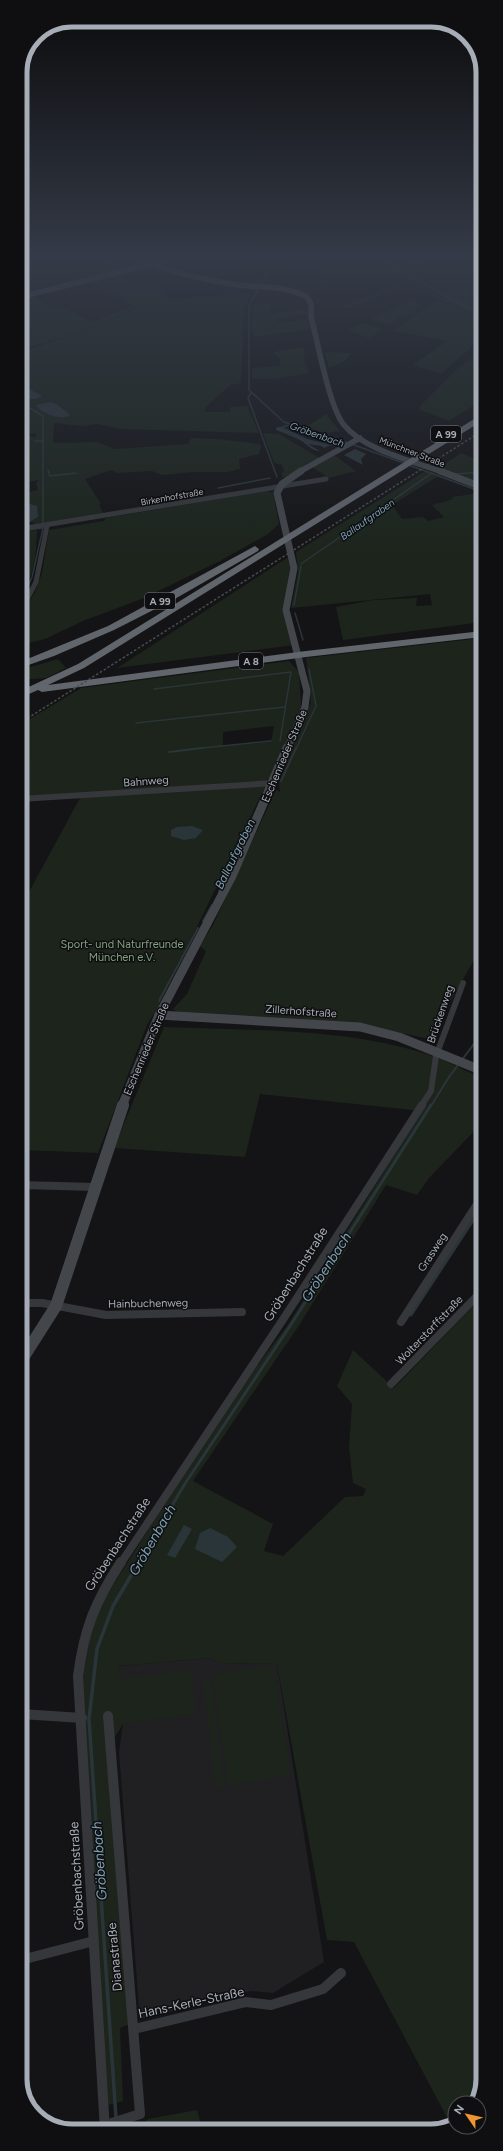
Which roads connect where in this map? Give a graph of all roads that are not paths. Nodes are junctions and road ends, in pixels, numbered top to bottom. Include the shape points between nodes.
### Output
1 (321, 356) edge
2 (476, 415) edge
3 (476, 421) edge
4 (360, 438) junction
5 (413, 458) junction
6 (326, 479) dead end
7 (476, 485) edge
8 (279, 487) junction
9 (47, 526) junction
10 (27, 528) edge
11 (287, 535) junction
12 (27, 601) edge
13 (476, 629) edge
14 (476, 635) edge
15 (27, 662) edge
16 (27, 684) edge
17 (27, 691) edge
18 (27, 693) edge
19 (274, 783) junction
20 (27, 799) edge
21 (463, 983) dead end
22 (159, 1015) junction
23 (439, 1052) junction
24 (476, 1068) edge
25 (27, 1185) edge
26 (96, 1187) junction
27 (476, 1206) edge
28 (476, 1297) edge
29 (27, 1303) edge
30 (56, 1306) junction
31 (242, 1312) dead end
32 (401, 1322) dead end
33 (27, 1352) edge
34 (391, 1384) dead end
35 (27, 1714) edge
36 (108, 1716) dead end
37 (82, 1718) junction
38 (94, 1941) junction
39 (27, 1958) edge
40 (341, 1973) dead end
41 (134, 2029) junction
42 (107, 2124) edge
43 (112, 2124) edge

1 - 4 street, Münchner Straße via 335,409 343,424
2 - 5 highway, A 99
3 - 5 highway, A 99
4 - 7 street, Münchner Straße via 389,454
4 - 8 street via 291,477
5 - 11 highway, A 99
6 - 8 street, Birkenhofstraße
8 - 9 street, Birkenhofstraße
8 - 19 street, Eschenrieder Straße via 277,493 294,568 286,610 307,691 305,707
9 - 10 street, Birkenhofstraße
9 - 12 street via 40,571
11 - 15 highway, A 99 via 108,629
11 - 17 highway, A 99 via 81,666
13 - 16 highway, A 8
14 - 18 highway, A 8 via 223,664
19 - 20 street, Bahnweg
19 - 22 street, Eschenrieder Straße via 232,876
21 - 23 street, Brückenweg
22 - 23 street, Zillerhofstraße via 360,1027 399,1037
22 - 26 street, Eschenrieder Straße via 132,1079
23 - 24 street, Zillerhofstraße
23 - 37 street, Gröbenbachstraße via 431,1091 423,1104 94,1606 82,1645 78,1676
25 - 26 street
26 - 30 street, Eschenrieder Straße
27 - 32 street, Grasweg
28 - 34 street, Wolterstorffstraße
29 - 30 street, Hainbuchenweg
30 - 31 street, Hainbuchenweg via 106,1315
30 - 33 street, Eschenrieder Straße
35 - 37 street
36 - 41 street, Dianastraße
37 - 38 street, Gröbenbachstraße
38 - 39 street
38 - 42 street, Gröbenbachstraße
40 - 41 street, Hans-Kerle-Straße via 324,1989 271,2005 246,2002
41 - 43 street, Dianastraße via 140,2114

